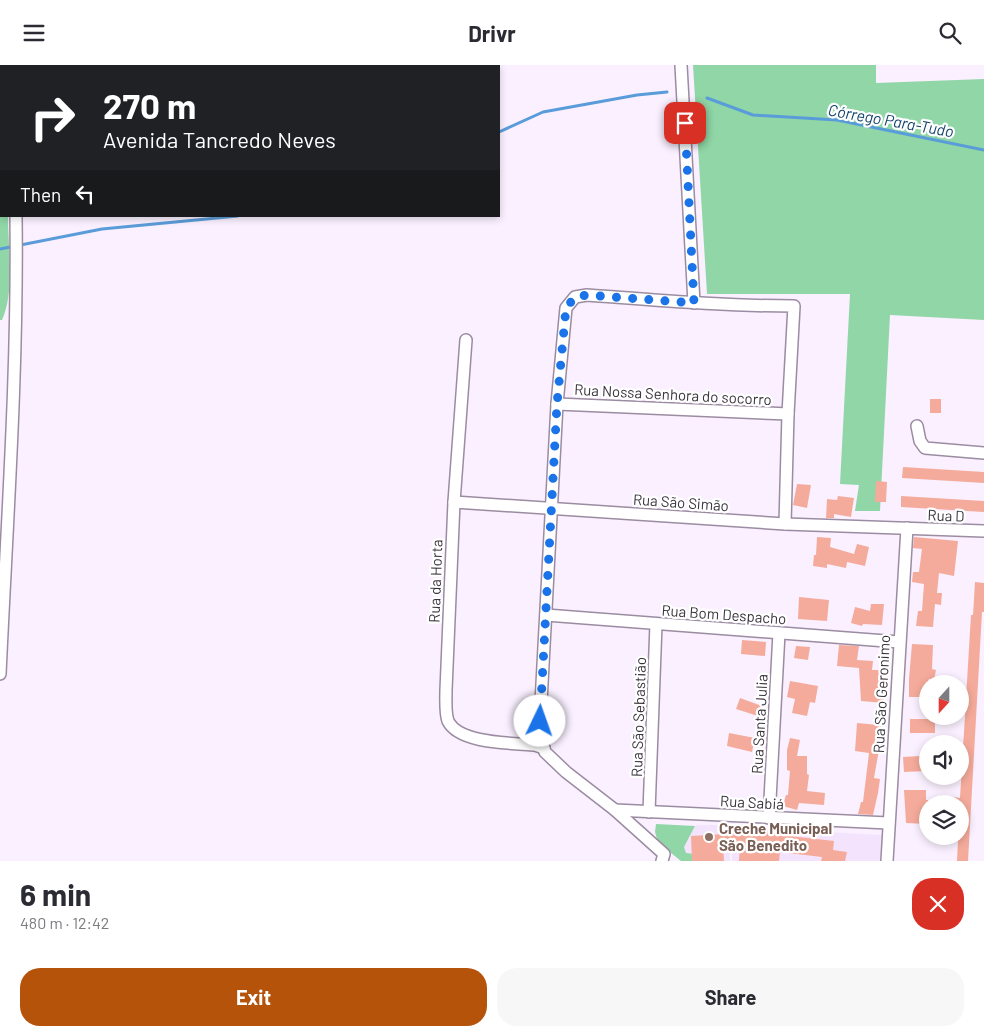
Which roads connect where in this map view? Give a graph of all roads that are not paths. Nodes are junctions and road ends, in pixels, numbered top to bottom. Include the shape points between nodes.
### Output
1 (681, 65) edge
2 (16, 217) edge
3 (694, 303) junction
4 (466, 340) dead end
5 (557, 404) junction
6 (788, 415) junction
7 (917, 426) dead end
8 (984, 453) edge
9 (454, 502) junction
10 (552, 509) junction
11 (785, 524) junction
12 (907, 528) junction
13 (984, 531) edge
14 (546, 615) junction
15 (656, 624) junction
16 (778, 633) junction
17 (899, 642) junction
18 (0, 675) edge
19 (544, 748) junction
20 (615, 810) junction
21 (649, 812) junction
22 (769, 818) junction
23 (888, 823) junction
24 (666, 859) edge
25 (887, 861) edge

1 - 3 street
2 - 18 street via 13,394
3 - 5 street via 587,295 575,297 566,308
3 - 6 street via 794,306
4 - 9 street, Rua da Horta
5 - 6 street, Rua Nossa Senhora do socorro
5 - 10 street
6 - 11 street
7 - 8 street via 925,448
9 - 10 street, Rua São Simão
9 - 19 street, Rua da Horta via 446,689 448,720 458,732 474,738
10 - 11 street, Rua São Simão
10 - 14 street
11 - 12 street, Rua São Simão
12 - 13 street, Rua D
12 - 17 street, Rua São Geronimo
14 - 15 street, Rua Bom Despacho
14 - 19 street via 540,721
15 - 16 street, Rua Bom Despacho
15 - 21 street, Rua São Sebastião
16 - 17 street, Rua Bom Despacho
16 - 22 street, Rua Santa Julia
17 - 23 street, Rua São Geronimo
19 - 20 street via 566,772
20 - 21 street, Rua Sabiá
20 - 24 street
21 - 22 street, Rua Sabiá
22 - 23 street, Rua Sabiá
23 - 25 street, Rua São Geronimo

